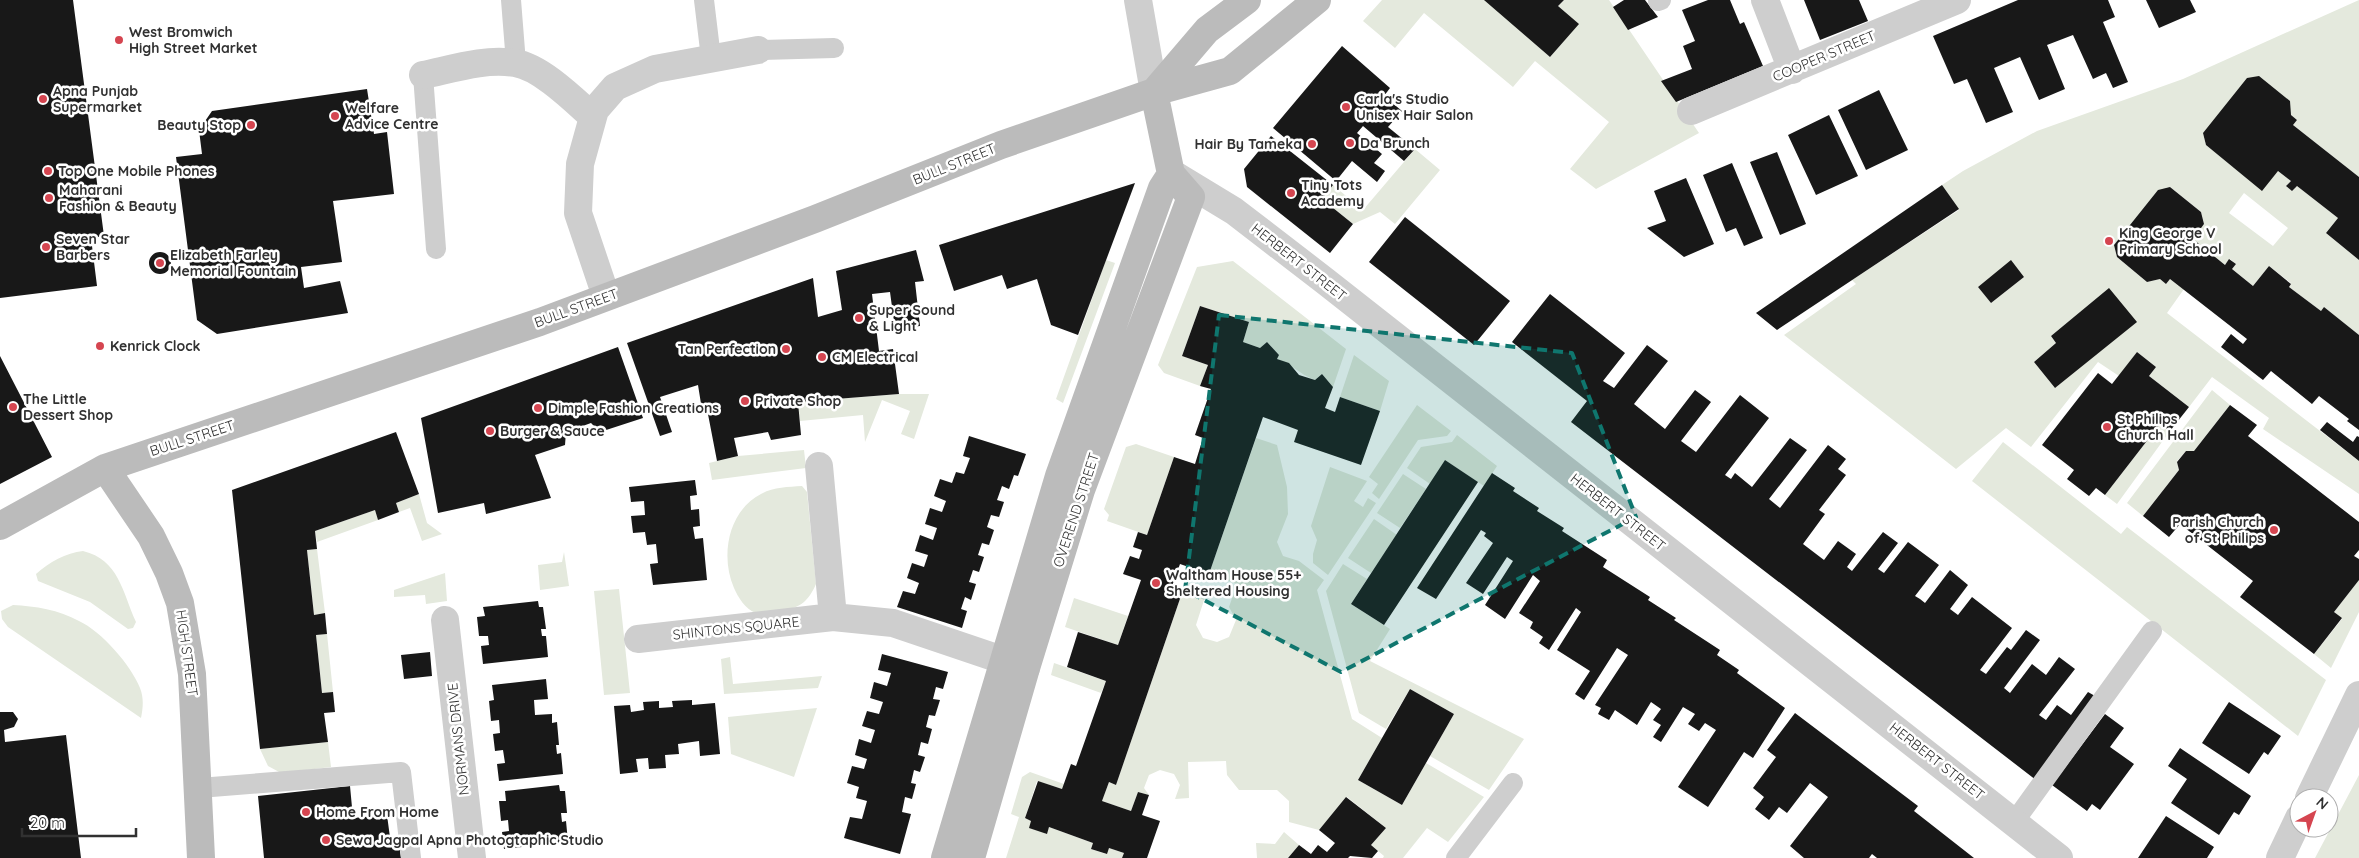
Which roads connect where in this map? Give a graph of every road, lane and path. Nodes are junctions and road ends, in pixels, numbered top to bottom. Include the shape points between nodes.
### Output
1 (511, 0) edge
2 (704, 0) edge
3 (1138, 0) edge
4 (1247, 0) edge
5 (1317, 0) edge
6 (1765, 0) edge
7 (1957, 0) edge
8 (834, 48) dead end
9 (758, 50) joint
10 (711, 58) junction
11 (516, 63) junction
12 (1792, 70) junction
13 (423, 75) joint
14 (1154, 92) junction
15 (1691, 111) dead end
16 (594, 117) junction
17 (1172, 174) junction
18 (436, 250) dead end
19 (606, 296) junction
20 (819, 466) dead end
21 (105, 468) junction
22 (0, 526) edge
23 (833, 617) junction
24 (446, 620) dead end
25 (2152, 631) dead end
26 (638, 639) dead end
27 (1014, 664) junction
28 (2359, 695) edge
29 (1513, 783) dead end
30 (199, 788) junction
31 (2314, 788) edge
32 (2014, 822) junction
33 (2290, 838) edge
34 (201, 858) edge
35 (410, 858) edge
36 (472, 858) edge
37 (945, 858) edge
38 (972, 858) edge
39 (1456, 858) edge
40 (2059, 858) edge
41 (2280, 858) edge

1 - 11 lane
2 - 10 lane
3 - 14 street
4 - 14 street via 1207,30
5 - 14 street, BULL STREET via 1230,71
6 - 12 street
7 - 12 street, COOPER STREET
8 - 9 lane
9 - 10 street
10 - 16 street via 655,69 615,88 595,110
11 - 13 street via 489,62
11 - 16 street via 549,79
12 - 15 street, COOPER STREET
13 - 18 lane
14 - 17 street, OVEREND STREET
14 - 19 street, BULL STREET via 1001,145 815,219
16 - 19 street via 580,164 578,213
17 - 27 street, OVEREND STREET via 1191,197
17 - 32 street, HERBERT STREET via 1234,211 1325,281
19 - 21 street, BULL STREET via 540,322
20 - 23 street
21 - 22 street, BULL STREET
21 - 30 street, HIGH STREET via 151,536 180,603 192,674
23 - 26 street, SHINTONS SQUARE
23 - 27 street, SHINTONS SQUARE via 893,623
24 - 36 street, NORMANS DRIVE
25 - 32 lane
27 - 37 street, OVEREND STREET
27 - 38 street, OVEREND STREET
28 - 31 street
29 - 39 lane
30 - 34 street, HIGH STREET
30 - 35 lane via 401,772
32 - 40 street, HERBERT STREET
33 - 41 street

